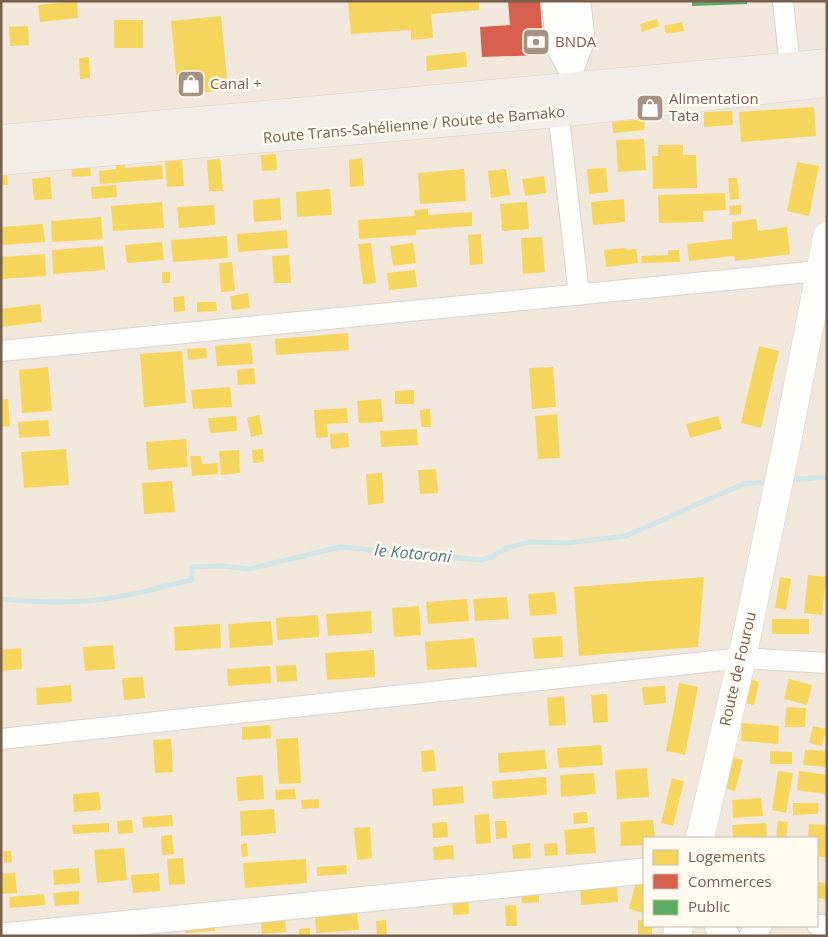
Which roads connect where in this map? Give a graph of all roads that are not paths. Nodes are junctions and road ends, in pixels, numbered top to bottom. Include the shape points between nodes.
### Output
1 (554, 1) edge
2 (578, 1) edge
3 (782, 1) edge
4 (827, 63) edge
5 (790, 67) junction
6 (827, 83) edge
7 (567, 94) junction
8 (1, 139) edge
9 (1, 161) edge
10 (827, 236) edge
11 (819, 271) junction
12 (579, 295) junction
13 (820, 298) edge
14 (1, 351) edge
15 (742, 658) junction
16 (827, 663) edge
17 (1, 738) edge
18 (700, 837) edge
19 (643, 871) edge
20 (718, 927) edge
21 (758, 927) edge
22 (3, 936) edge
23 (727, 936) edge
24 (749, 936) edge

1 - 7 street
2 - 7 street via 582,40
3 - 5 street
4 - 5 highway, Route Trans-Sahélienne / Route de Bamako
5 - 7 highway, Route Trans-Sahélienne / Route de Bamako
6 - 7 highway, Route Trans-Sahélienne / Route de Bamako
7 - 8 highway, Route Trans-Sahélienne / Route de Bamako
7 - 9 highway, Route Trans-Sahélienne / Route de Bamako
7 - 12 street
10 - 11 main road, Route de Fourou
11 - 12 street
11 - 13 main road, Route de Fourou
12 - 14 street
13 - 15 main road, Route de Fourou
15 - 16 street
15 - 17 street
15 - 18 main road, Route de Fourou
19 - 22 street
20 - 23 street
21 - 24 street

